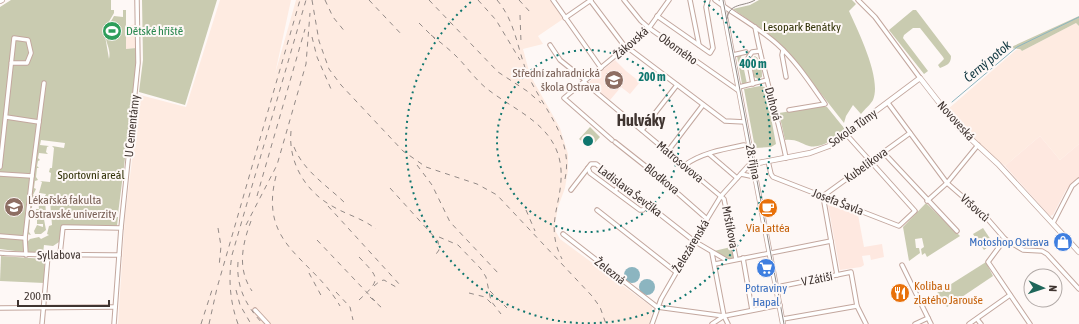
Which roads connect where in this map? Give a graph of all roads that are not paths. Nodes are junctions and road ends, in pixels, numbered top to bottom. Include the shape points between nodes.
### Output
1 (137, 0) edge
2 (553, 0) edge
3 (590, 0) edge
4 (624, 0) edge
5 (669, 0) edge
6 (690, 0) edge
7 (708, 0) edge
8 (714, 0) edge
9 (722, 0) edge
10 (858, 0) edge
11 (723, 6) junction
12 (657, 16) junction
13 (565, 18) junction
14 (755, 27) junction
15 (649, 28) junction
16 (550, 45) dead end
17 (699, 45) junction
18 (627, 47) junction
19 (783, 50) junction
20 (760, 51) junction
21 (746, 52) dead end
22 (733, 55) junction
23 (11, 63) junction
24 (601, 68) junction
25 (786, 77) dead end
26 (920, 78) junction
27 (767, 80) junction
28 (584, 81) junction
29 (44, 83) dead end
30 (753, 84) junction
31 (677, 85) junction
32 (739, 89) junction
33 (564, 98) joint
34 (888, 103) junction
35 (703, 105) junction
36 (789, 110) dead end
37 (6, 117) junction
38 (39, 122) junction
39 (745, 122) junction
40 (642, 130) junction
41 (910, 133) junction
42 (846, 134) junction
43 (744, 145) dead end
44 (978, 145) junction
45 (668, 151) junction
46 (883, 152) junction
47 (709, 154) junction
48 (786, 158) junction
49 (768, 161) junction
50 (870, 162) junction
51 (753, 164) junction
52 (685, 166) junction
53 (0, 167) edge
54 (588, 168) junction
55 (0, 174) edge
56 (741, 174) junction
57 (32, 176) junction
58 (756, 177) junction
59 (737, 178) junction
60 (1079, 180) edge
61 (621, 183) junction
62 (946, 183) junction
63 (571, 190) dead end
64 (615, 191) junction
65 (722, 196) junction
66 (823, 196) junction
67 (927, 201) junction
68 (648, 203) junction
69 (597, 210) dead end
70 (707, 219) junction
71 (1053, 223) junction
72 (121, 228) junction
73 (957, 231) dead end
74 (563, 234) dead end
75 (0, 236) edge
76 (25, 238) junction
77 (1005, 239) junction
78 (694, 241) junction
79 (831, 241) junction
80 (1079, 252) edge
81 (0, 253) edge
82 (712, 253) junction
83 (770, 253) junction
84 (60, 254) junction
85 (26, 255) junction
86 (48, 255) junction
87 (119, 255) junction
88 (742, 258) junction
89 (736, 259) junction
90 (728, 261) junction
91 (714, 264) junction
92 (902, 265) dead end
93 (676, 272) junction
94 (837, 274) junction
95 (782, 286) dead end
96 (1079, 289) edge
97 (1010, 295) junction
98 (780, 305) junction
99 (858, 306) junction
100 (115, 307) junction
101 (0, 308) edge
102 (44, 308) junction
103 (657, 308) junction
104 (255, 310) dead end
105 (752, 310) junction
106 (724, 316) junction
107 (928, 318) junction
108 (977, 319) junction
109 (783, 322) edge
110 (42, 324) edge
111 (114, 324) edge
112 (268, 324) edge
113 (652, 324) edge
114 (712, 324) edge
115 (728, 324) edge
116 (866, 324) edge
117 (916, 324) edge
118 (931, 324) edge
119 (969, 324) edge
120 (980, 324) edge
121 (1030, 324) edge

1 - 72 street, U Cementárny via 138,63
2 - 13 street
3 - 13 street
3 - 18 street
4 - 15 street, Oborného
5 - 12 street, Žákovská
6 - 17 street
7 - 17 street, Žákovská via 706,7 713,48 710,53
8 - 11 street
9 - 11 street, 28. října
10 - 26 street, Novoveská via 876,18
11 - 14 street
11 - 22 street, 28. října
12 - 15 street, Žákovská
12 - 17 street, Žákovská
13 - 24 street
14 - 19 street
14 - 20 street, Duhová
15 - 18 street, Žákovská
15 - 32 street, Oborného
16 - 28 street, Matrosovova via 560,60
18 - 24 street, Žákovská
18 - 31 street
19 - 25 street
19 - 36 street via 825,104
20 - 27 street, Duhová
20 - 30 street via 752,52 748,58
21 - 22 street
22 - 32 street, 28. října
23 - 23 street via 14,38 28,40 32,54 27,63
23 - 37 street
24 - 28 street, Žákovská
26 - 34 street, Sokola Tůmy
26 - 44 street, Novoveská via 958,128
27 - 30 street
27 - 48 street, Duhová
28 - 33 street, Žákovská
28 - 40 street, Matrosovova
29 - 38 street
30 - 32 street
31 - 35 street
31 - 40 street
32 - 39 street, 28. října
33 - 70 street, Blodkova
34 - 41 street, Vršovců
34 - 42 street, Sokola Tůmy
35 - 39 street via 725,122
35 - 45 street
37 - 38 street
37 - 53 street
38 - 57 street
39 - 51 street, 28. října
40 - 45 street, Matrosovova
41 - 46 street, Kubelíkova
41 - 62 street, Vršovců
42 - 48 street, Sokola Tůmy via 821,149
42 - 50 street
43 - 47 street
44 - 62 street
44 - 71 street, Novoveská
45 - 52 street, Matrosovova
46 - 50 street, Kubelíkova
46 - 67 street
47 - 52 street via 692,160
47 - 59 street
48 - 49 street, Sokola Tůmy
49 - 51 street, Sokola Tůmy
49 - 66 street, Josefa Šavla via 774,177
50 - 66 street, Kubelíkova
50 - 66 street, Josefa Šavla via 915,211 899,226
51 - 56 street, Železárenská
51 - 58 street, 28. října
52 - 65 street, Matrosovova
54 - 61 street, Ladislava Ševčíka via 591,164 596,164
54 - 63 street, Ladislava Ševčíka
54 - 64 street via 590,173
55 - 57 street
56 - 58 street
56 - 59 street, Železárenská
57 - 76 street
58 - 83 street, 28. října
59 - 65 street, Železárenská
60 - 71 street via 1072,186
61 - 64 street
61 - 68 street, Ladislava Ševčíka
62 - 67 street
62 - 77 street, Vršovců via 985,216
64 - 68 street via 641,211
65 - 70 street, Železárenská
65 - 89 street, Mrštíkova
66 - 79 street
67 - 73 street
68 - 78 street, Ladislava Ševčíka
69 - 93 street
70 - 78 street, Železárenská
71 - 80 street, Novoveská
72 - 84 street via 63,227
72 - 87 street, U Cementárny
74 - 103 street, Železná
75 - 76 street
76 - 85 street
77 - 96 street, Vršovců via 1023,250 1042,251 1047,254
77 - 97 street via 988,262
78 - 82 street, Ladislava Ševčíka
78 - 93 street, Železárenská
79 - 83 street
79 - 94 street
81 - 85 street, Syllabova
82 - 90 street, Ladislava Ševčíka
82 - 91 street
83 - 88 street
83 - 98 street, 28. října
84 - 86 street, Syllabova
84 - 87 street, Syllabova
85 - 86 street, Syllabova
86 - 102 street
87 - 100 street, U Cementárny
88 - 89 street
88 - 105 street
89 - 90 street
90 - 91 street
91 - 106 street
92 - 107 street
93 - 103 street, Železárenská
94 - 95 street, V Zátiší
94 - 99 street, V Zátiší via 852,272
97 - 108 street
97 - 121 street
98 - 105 street
98 - 109 street, 28. října
99 - 109 street
99 - 116 street
100 - 102 street
100 - 111 street, U Cementárny
101 - 102 street
102 - 110 street
103 - 106 street
103 - 113 street, Železárenská
104 - 112 street
105 - 106 street
106 - 114 street
106 - 115 street
107 - 117 street
107 - 118 street
108 - 119 street
108 - 120 street

